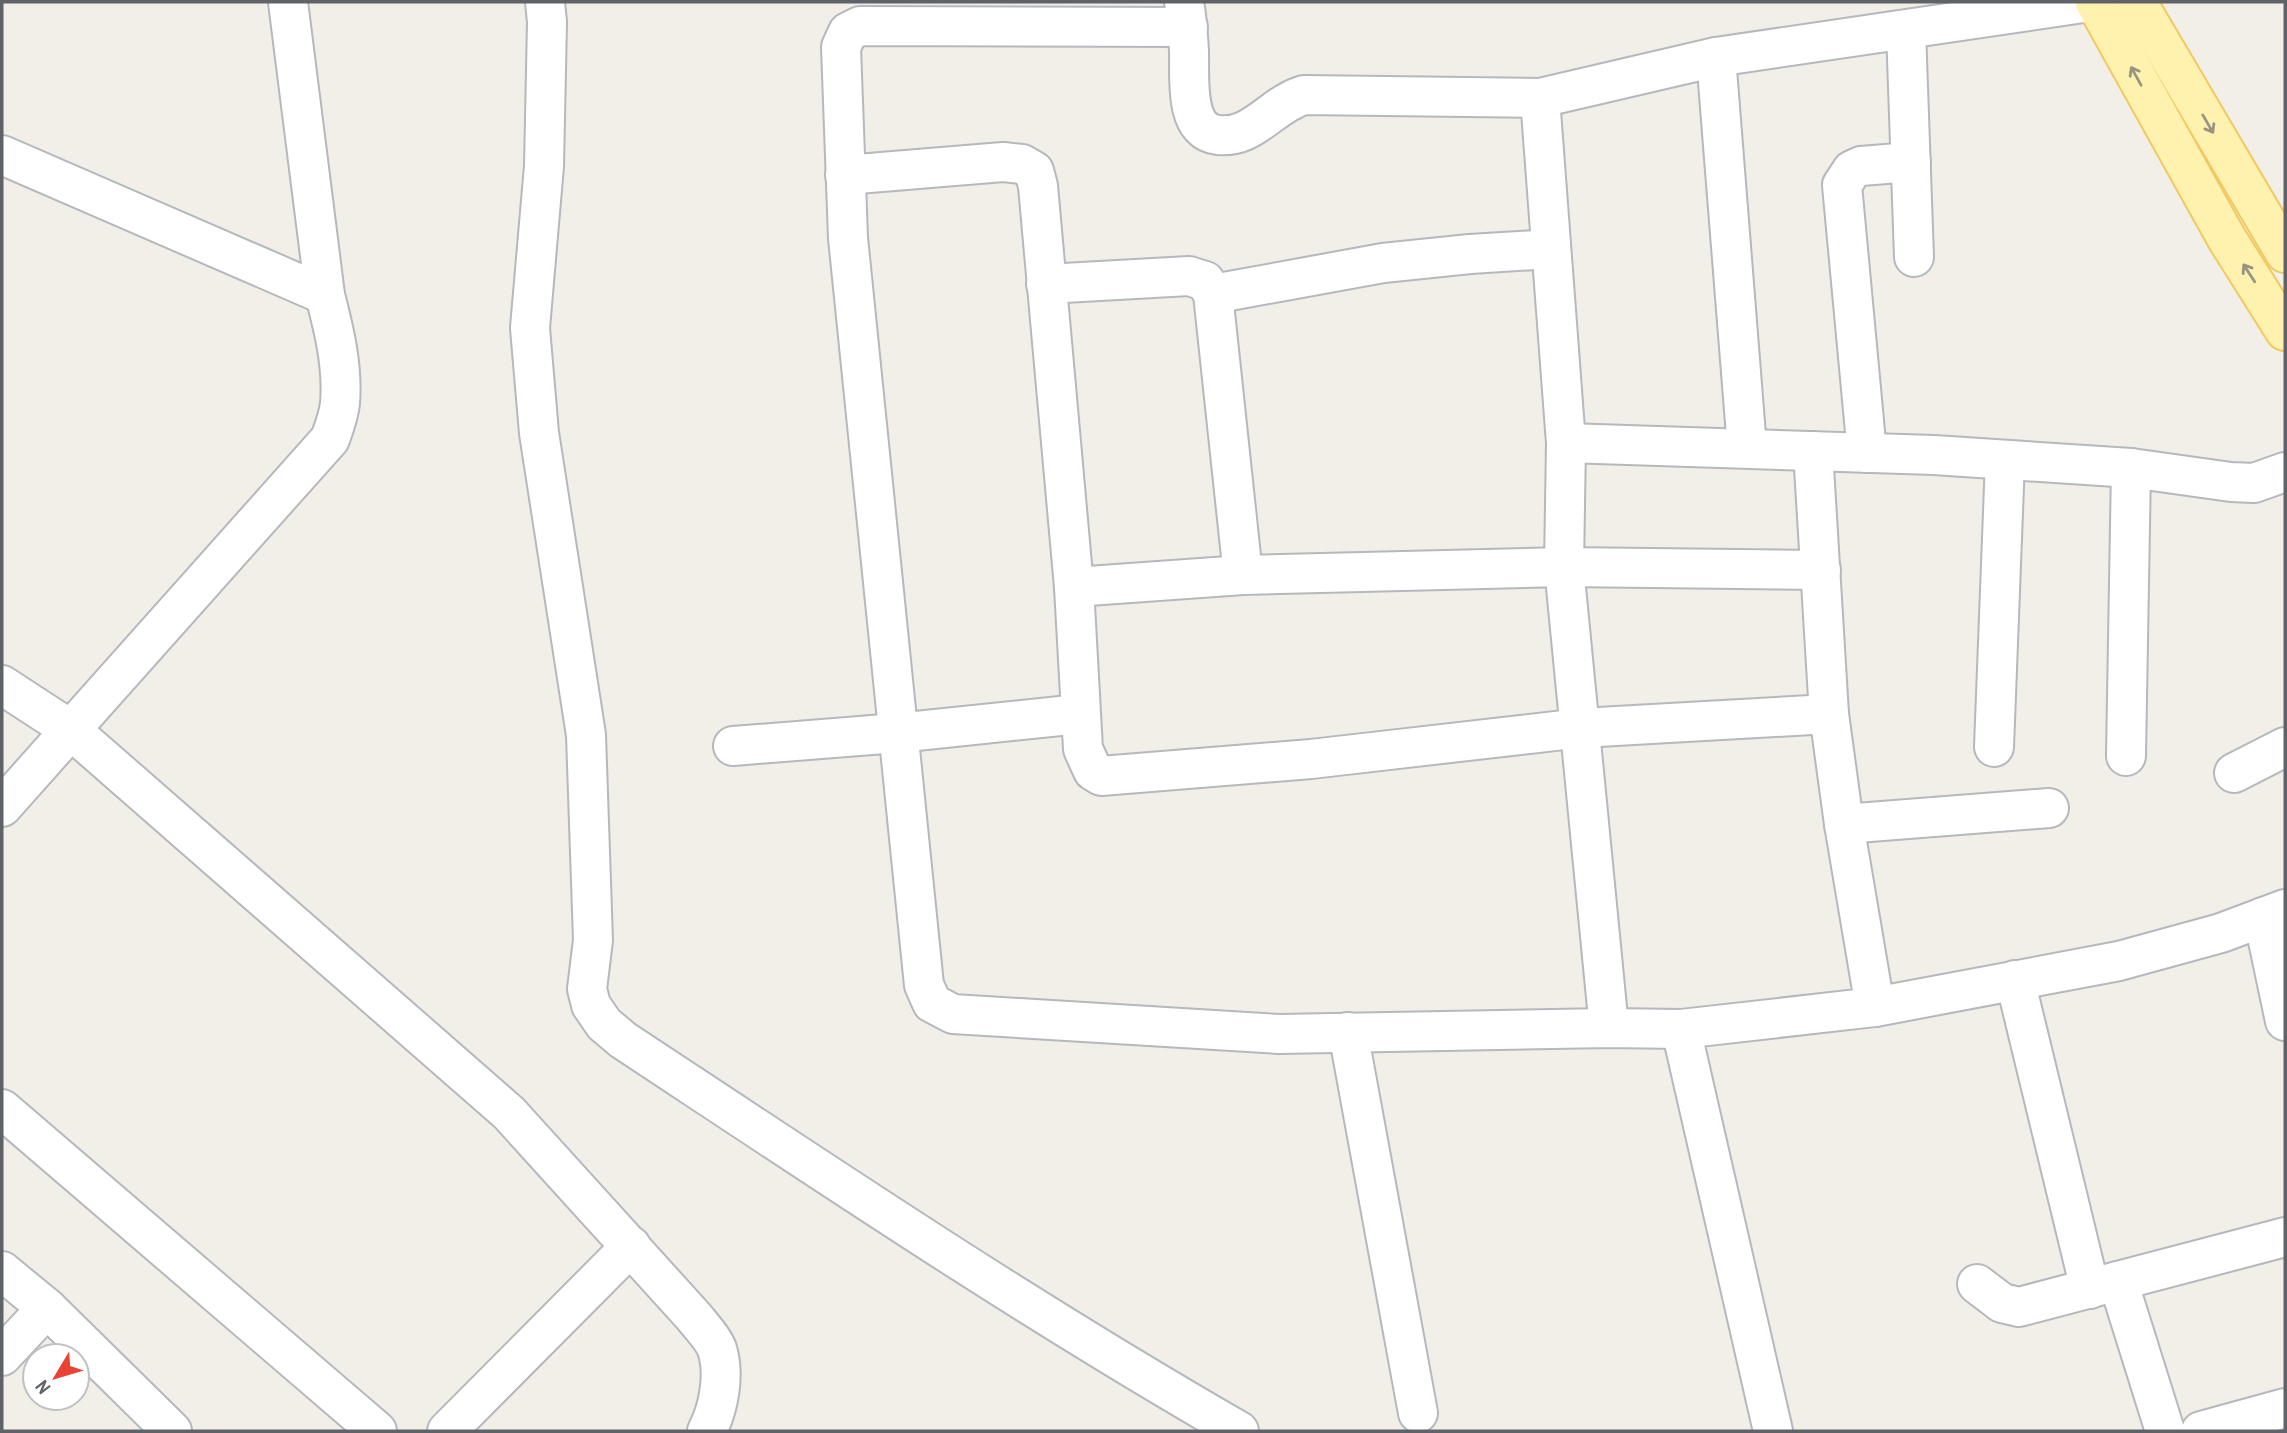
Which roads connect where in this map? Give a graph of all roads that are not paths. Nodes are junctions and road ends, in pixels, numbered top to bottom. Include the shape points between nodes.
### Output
1 (288, 2) edge
2 (545, 2) edge
3 (2092, 2) edge
4 (2137, 2) edge
5 (860, 14) edge
6 (1186, 14) edge
7 (1906, 30) junction
8 (1716, 57) junction
9 (1540, 98) junction
10 (2, 155) edge
11 (1911, 162) junction
12 (845, 175) junction
13 (2275, 219) edge
14 (1551, 249) junction
15 (2285, 253) edge
16 (1914, 257) dead end
17 (1046, 284) junction
18 (1213, 294) junction
19 (325, 295) junction
20 (2285, 331) edge
21 (1566, 443) junction
22 (1746, 448) junction
23 (1814, 451) junction
24 (1867, 453) junction
25 (2005, 460) junction
26 (2131, 468) junction
27 (2285, 472) edge
28 (1564, 567) junction
29 (1821, 570) junction
30 (1243, 575) junction
31 (1074, 587) junction
32 (2, 685) edge
33 (1829, 713) junction
34 (1079, 714) junction
35 (1581, 728) junction
36 (71, 730) junction
37 (897, 733) junction
38 (733, 746) dead end
39 (1994, 747) dead end
40 (2285, 747) edge
41 (2126, 756) dead end
42 (2234, 773) dead end
43 (2, 807) edge
44 (2049, 808) dead end
45 (1844, 824) junction
46 (2274, 913) edge
47 (2015, 980) junction
48 (1875, 1007) junction
49 (2285, 1021) edge
50 (1609, 1028) junction
51 (1681, 1029) junction
52 (1348, 1032) junction
53 (2, 1109) edge
54 (2285, 1237) edge
55 (631, 1245) junction
56 (2, 1270) edge
57 (1977, 1284) dead end
58 (2104, 1285) junction
59 (47, 1308) junction
60 (2, 1356) edge
61 (2285, 1408) edge
62 (1418, 1413) dead end
63 (172, 1431) edge
64 (377, 1431) edge
65 (447, 1431) edge
66 (707, 1431) edge
67 (1239, 1431) edge
68 (1773, 1431) edge
69 (2165, 1431) edge
70 (2202, 1431) edge

1 - 19 street
2 - 67 street via 544,166 530,328 539,433 586,735 593,940 587,989 591,1005 623,1040 890,1216
3 - 7 street
20 -> 3 main road
4 -> 13 main road
5 - 6 street
5 - 12 street via 841,47
6 - 9 street via 1191,107 1198,125 1211,134 1242,132 1304,95
7 - 8 street
7 - 11 street
8 - 9 street
8 - 22 street
9 - 14 street
10 - 19 street
11 - 16 street
11 - 24 street via 1861,166 1842,184
12 - 17 street via 1023,163 1034,172 1038,186
12 - 37 street
13 - 15 main road
14 - 18 street via 1382,263
14 - 21 street
17 - 18 street via 1189,276 1205,281
17 - 31 street
18 - 30 street
19 - 36 street via 341,373 340,405 330,439
21 - 22 street
21 - 28 street
22 - 23 street
23 - 24 street
23 - 29 street
24 - 25 street
25 - 26 street
25 - 39 street
26 - 27 street via 2254,483
26 - 41 street
28 - 29 street
28 - 30 street
28 - 35 street
29 - 33 street
30 - 31 street
31 - 34 street
32 - 36 street
33 - 35 street
33 - 45 street
34 - 35 street via 1087,761 1093,771 1111,777
34 - 37 street
35 - 50 street
36 - 43 street
36 - 55 street via 509,1113
37 - 38 street
37 - 52 street via 924,985 932,1003 953,1014 1266,1034
40 - 42 street
44 - 45 street
45 - 48 street
46 - 47 street via 2119,961
46 - 49 street
47 - 48 street
47 - 58 street
48 - 51 street
50 - 51 street
50 - 52 street
51 - 68 street
52 - 62 street
53 - 64 street
54 - 58 street
55 - 65 street
55 - 66 street via 716,1347 721,1376
56 - 59 street
57 - 58 street via 2003,1303 2019,1307
58 - 69 street
59 - 60 street
59 - 63 street
61 - 70 street

